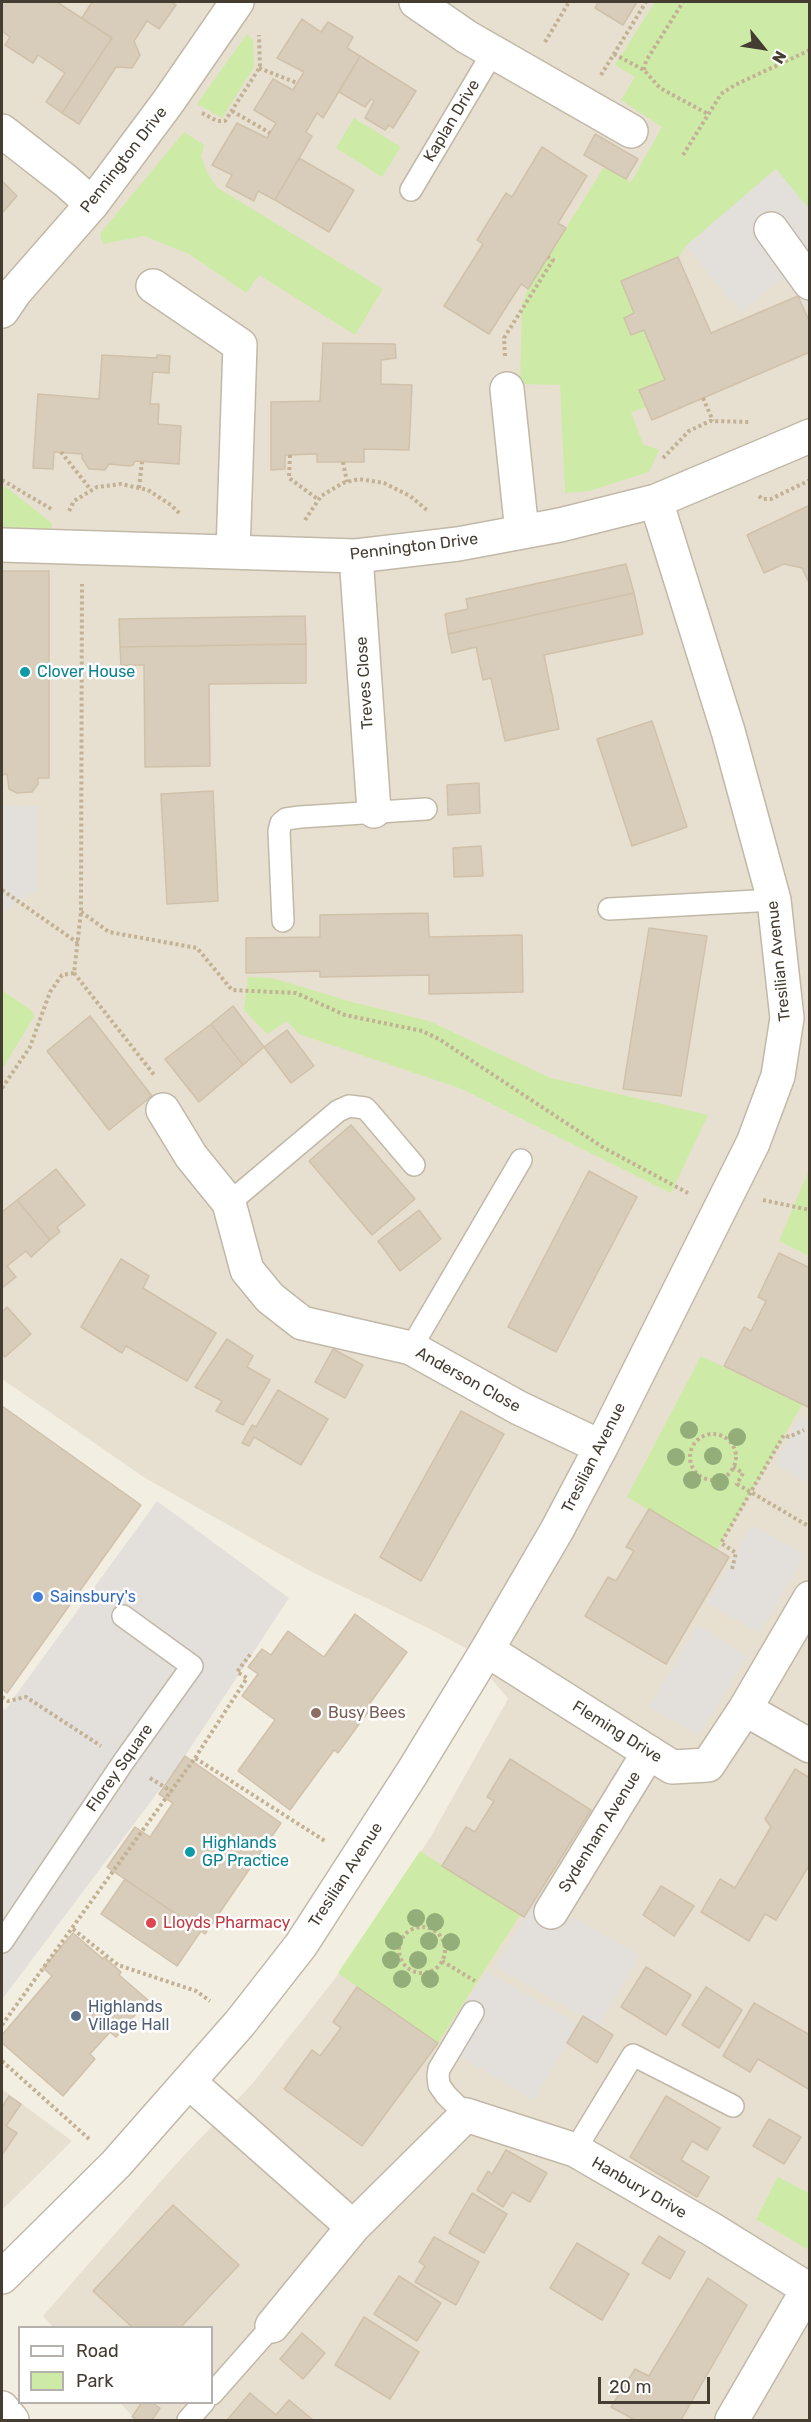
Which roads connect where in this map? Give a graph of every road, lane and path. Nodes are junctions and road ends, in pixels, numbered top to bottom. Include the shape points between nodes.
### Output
1 (236, 2) edge
2 (417, 2) edge
3 (569, 2) edge
4 (646, 2) edge
5 (683, 2) edge
6 (810, 50) edge
7 (493, 52) junction
8 (614, 54) junction
9 (259, 68) junction
10 (644, 70) junction
11 (527, 72) junction
12 (297, 83) dead end
13 (172, 97) junction
14 (583, 105) junction
15 (232, 111) junction
16 (708, 114) junction
17 (631, 131) dead end
18 (2, 132) edge
19 (270, 133) dead end
20 (683, 155) dead end
21 (411, 190) dead end
22 (92, 204) junction
23 (771, 229) dead end
24 (548, 257) dead end
25 (810, 283) edge
26 (153, 285) dead end
27 (2, 311) edge
28 (507, 389) joint
29 (703, 398) dead end
30 (713, 421) dead end
31 (810, 436) edge
32 (61, 452) dead end
33 (290, 455) dead end
34 (142, 462) dead end
35 (343, 462) dead end
36 (2, 480) edge
37 (347, 482) junction
38 (139, 488) junction
39 (91, 490) junction
40 (319, 500) junction
41 (656, 501) junction
42 (66, 516) junction
43 (522, 532) junction
44 (2, 544) edge
45 (50, 546) junction
46 (439, 546) junction
47 (83, 547) junction
48 (222, 551) junction
49 (301, 554) junction
50 (356, 556) junction
51 (426, 809) dead end
52 (374, 811) junction
53 (2, 890) edge
54 (774, 900) junction
55 (609, 909) dead end
56 (81, 912) junction
57 (283, 921) dead end
58 (78, 943) junction
59 (796, 970) edge
60 (74, 973) junction
61 (2, 1085) edge
62 (163, 1110) joint
63 (521, 1160) dead end
64 (414, 1165) dead end
65 (693, 1196) dead end
66 (752, 1197) dead end
67 (229, 1203) junction
68 (810, 1210) edge
69 (411, 1348) junction
70 (804, 1430) dead end
71 (601, 1448) junction
72 (733, 1467) junction
73 (750, 1492) junction
74 (810, 1527) edge
75 (732, 1569) dead end
76 (810, 1598) edge
77 (123, 1617) dead end
78 (487, 1650) junction
79 (252, 1652) dead end
80 (2, 1696) edge
81 (745, 1709) junction
82 (810, 1746) edge
83 (649, 1752) junction
84 (195, 1758) junction
85 (124, 1761) junction
86 (171, 1791) junction
87 (356, 1861) junction
88 (551, 1912) dead end
89 (73, 1929) junction
90 (437, 1933) joint
91 (2, 1942) edge
92 (473, 2012) dead end
93 (240, 2023) junction
94 (2, 2025) edge
95 (2, 2061) edge
96 (189, 2082) junction
97 (733, 2106) dead end
98 (466, 2115) junction
99 (575, 2150) junction
100 (116, 2164) junction
101 (353, 2227) junction
102 (2, 2277) edge
103 (272, 2326) joint
104 (213, 2393) edge
105 (203, 2404) edge
106 (2, 2408) edge
107 (12, 2421) edge
108 (189, 2421) edge
109 (732, 2421) edge

1 - 9 path via 258,31
1 - 13 street, Pennington Drive
2 - 7 street
3 - 11 path
4 - 8 path
5 - 10 path
6 - 16 path via 735,85 721,94
7 - 11 street
7 - 21 lane, Kaplan Drive
8 - 10 path
8 - 14 path
9 - 12 path
9 - 15 path
10 - 16 path via 660,88
11 - 14 street
13 - 15 path via 217,120 225,121
13 - 22 street, Pennington Drive
14 - 17 street
15 - 19 path
16 - 20 path
18 - 22 street
22 - 27 street, Pennington Drive
23 - 25 street
24 - 28 path via 553,260 504,338
26 - 48 street via 240,345
28 - 43 street
29 - 30 path
31 - 41 street, Pennington Drive
32 - 39 path
33 - 40 path via 289,478
34 - 38 path
35 - 37 path
36 - 42 path
37 - 40 path
37 - 46 path via 360,479 384,483 410,496 431,514
38 - 39 path via 121,484
38 - 48 path via 171,505
39 - 42 path via 74,501
40 - 49 path via 300,531
41 - 43 street, Pennington Drive
41 - 54 street, Tresilian Avenue via 728,731
42 - 45 path
43 - 46 street, Pennington Drive
44 - 45 street, Pennington Drive
45 - 47 street, Pennington Drive
46 - 50 street, Pennington Drive
47 - 48 street, Pennington Drive
47 - 56 path
48 - 49 street, Pennington Drive
49 - 50 street, Pennington Drive
50 - 52 street, Treves Close
51 - 52 lane
52 - 57 lane via 300,817 281,823
53 - 58 path
54 - 55 lane
54 - 59 street, Tresilian Avenue
56 - 58 path
56 - 65 path via 109,932 197,948 232,990 296,993 345,1015 440,1039 604,1148
58 - 60 path
59 - 71 street, Tresilian Avenue via 778,1076 753,1143
60 - 61 path via 62,975 50,992 30,1047
60 - 62 path via 156,1078 166,1099
62 - 67 street, Anderson Close via 191,1156
63 - 69 lane
64 - 67 lane via 365,1108 349,1106 338,1111
66 - 68 path
67 - 69 street, Anderson Close via 247,1269 270,1298 302,1323
69 - 71 street, Anderson Close
70 - 73 path via 789,1437 784,1435
71 - 78 street, Tresilian Avenue
72 - 72 path via 733,1445 721,1435 699,1438 691,1450 691,1465 700,1476 715,1480
72 - 73 path via 743,1473 737,1484
73 - 74 path
73 - 75 path via 721,1543 736,1553
76 - 81 street, Fleming Drive
77 - 85 lane, Florey Square via 192,1666
78 - 83 street, Fleming Drive
78 - 87 street, Tresilian Avenue
79 - 84 path via 237,1672 247,1678
80 - 85 path via 8,1701 26,1697
81 - 82 street
81 - 83 street, Fleming Drive via 708,1765 672,1767
83 - 88 street, Sydenham Avenue
84 - 86 path
84 - 87 path
85 - 86 path
85 - 91 lane, Florey Square
86 - 89 path
87 - 93 street, Tresilian Avenue via 301,1945
89 - 93 path via 118,1965 196,1991
89 - 94 path
90 - 90 path via 423,1927 403,1937 400,1959 410,1970 424,1973 438,1967 445,1953
92 - 98 lane via 438,2076 446,2096
93 - 96 street, Tresilian Avenue
95 - 100 path
96 - 100 street, Tresilian Avenue
96 - 101 street
97 - 99 lane via 633,2055
98 - 99 street, Hanbury Drive
98 - 101 street
99 - 109 street, Hanbury Drive via 808,2289
100 - 102 street, Tresilian Avenue
101 - 103 street
103 - 104 lane
105 - 108 lane
106 - 107 street

